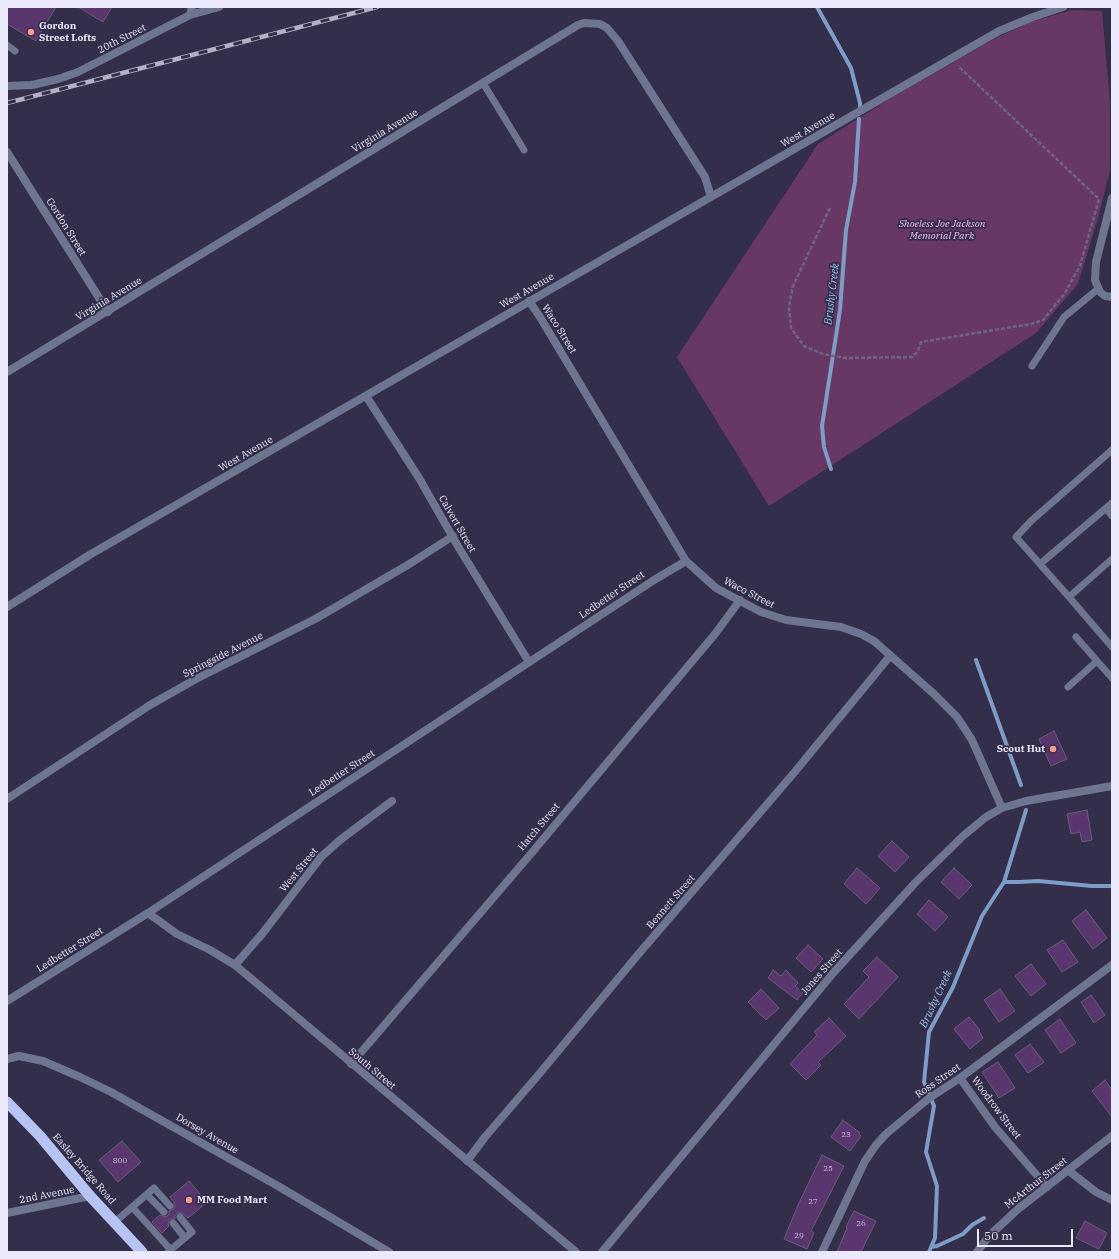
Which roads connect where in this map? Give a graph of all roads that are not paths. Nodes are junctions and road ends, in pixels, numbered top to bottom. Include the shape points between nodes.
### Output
1 (219, 7) edge
2 (1064, 7) edge
3 (191, 11) edge
4 (7, 45) edge
5 (15, 51) dead end
6 (483, 83) junction
7 (7, 86) edge
8 (524, 150) dead end
9 (8, 157) edge
10 (710, 197) junction
11 (1112, 198) edge
12 (1098, 289) junction
13 (1110, 297) edge
14 (529, 301) junction
15 (108, 312) junction
16 (1032, 366) dead end
17 (7, 372) edge
18 (366, 396) junction
19 (1112, 450) edge
20 (1112, 503) edge
21 (1106, 509) junction
22 (1112, 516) edge
23 (453, 536) junction
24 (1112, 559) edge
25 (686, 561) junction
26 (1040, 564) junction
27 (1069, 597) junction
28 (740, 600) junction
29 (7, 607) edge
30 (1076, 637) dead end
31 (1112, 647) edge
32 (890, 656) junction
33 (1097, 661) junction
34 (529, 662) junction
35 (1112, 678) edge
36 (1068, 687) dead end
37 (1112, 786) edge
38 (7, 799) edge
39 (392, 801) dead end
40 (1002, 808) junction
41 (148, 913) junction
42 (235, 965) junction
43 (1112, 965) edge
44 (7, 1001) edge
45 (7, 1059) edge
46 (351, 1064) junction
47 (960, 1078) junction
48 (7, 1102) edge
49 (1112, 1136) edge
50 (467, 1161) junction
51 (1069, 1171) junction
52 (1047, 1187) junction
53 (147, 1195) junction
54 (90, 1196) junction
55 (1112, 1200) edge
56 (170, 1206) dead end
57 (132, 1207) junction
58 (164, 1212) dead end
59 (7, 1213) edge
60 (180, 1217) dead end
61 (115, 1222) junction
62 (173, 1223) dead end
63 (185, 1238) junction
64 (169, 1251) edge
65 (142, 1252) edge
66 (389, 1252) edge
67 (576, 1252) edge
68 (602, 1252) edge
69 (822, 1252) edge
70 (977, 1252) edge

1 - 3 street, 20th Street
2 - 10 street, West Avenue via 1033,16 999,31
3 - 7 street, 20th Street via 78,72 32,85
4 - 5 lane
6 - 8 lane
6 - 10 street, Virginia Avenue via 578,25 600,24 618,41 690,152 705,177
6 - 15 street, Virginia Avenue
9 - 15 street, Gordon Street
10 - 14 street, West Avenue
11 - 12 street via 1096,262 1095,280
12 - 13 street
12 - 16 lane via 1064,317
14 - 18 street, West Avenue
14 - 25 street, Waco Street
15 - 17 street, Virginia Avenue
18 - 23 street, Calvert Street
18 - 29 street, West Avenue via 91,554
19 - 26 lane via 1016,536
20 - 21 lane
21 - 22 lane
21 - 26 lane
23 - 34 street, Calvert Street
23 - 38 street, Springside Avenue via 317,618 150,705
24 - 27 lane
25 - 28 street, Waco Street via 716,588
25 - 34 street, Ledbetter Street
26 - 27 lane
27 - 31 lane
28 - 32 street, Waco Street via 786,620 852,630 874,642
28 - 46 street, Hatch Street via 715,634
30 - 33 lane
32 - 40 street, Waco Street via 957,717 972,740
32 - 50 street, Bennett Street
33 - 35 lane
33 - 36 lane
34 - 41 street, Ledbetter Street
37 - 40 street, Jones Street via 1026,801
39 - 42 street, West Street via 321,857
40 - 68 street, Jones Street via 986,817 963,836 834,972
41 - 42 street, South Street via 177,934
41 - 44 street, Ledbetter Street
42 - 46 street, South Street
43 - 47 street, Ross Street
45 - 66 street, Dorsey Avenue via 19,1056 43,1061 111,1092
46 - 50 street, South Street
47 - 52 street, Woodrow Street via 995,1127
47 - 69 street, Ross Street via 928,1099 876,1145 865,1161
48 - 54 highway, Easley Bridge Road via 40,1136
49 - 51 street, McArthur Street
50 - 67 street, South Street
51 - 52 street, McArthur Street
51 - 55 street via 1096,1192
52 - 70 street, McArthur Street via 1003,1222
53 - 56 lane via 154,1188
53 - 57 lane
53 - 58 lane
54 - 59 street, 2nd Avenue
54 - 61 highway, Easley Bridge Road
57 - 61 lane
57 - 64 lane
60 - 63 lane via 192,1232
61 - 65 highway, Easley Bridge Road
62 - 63 lane
63 - 64 lane

